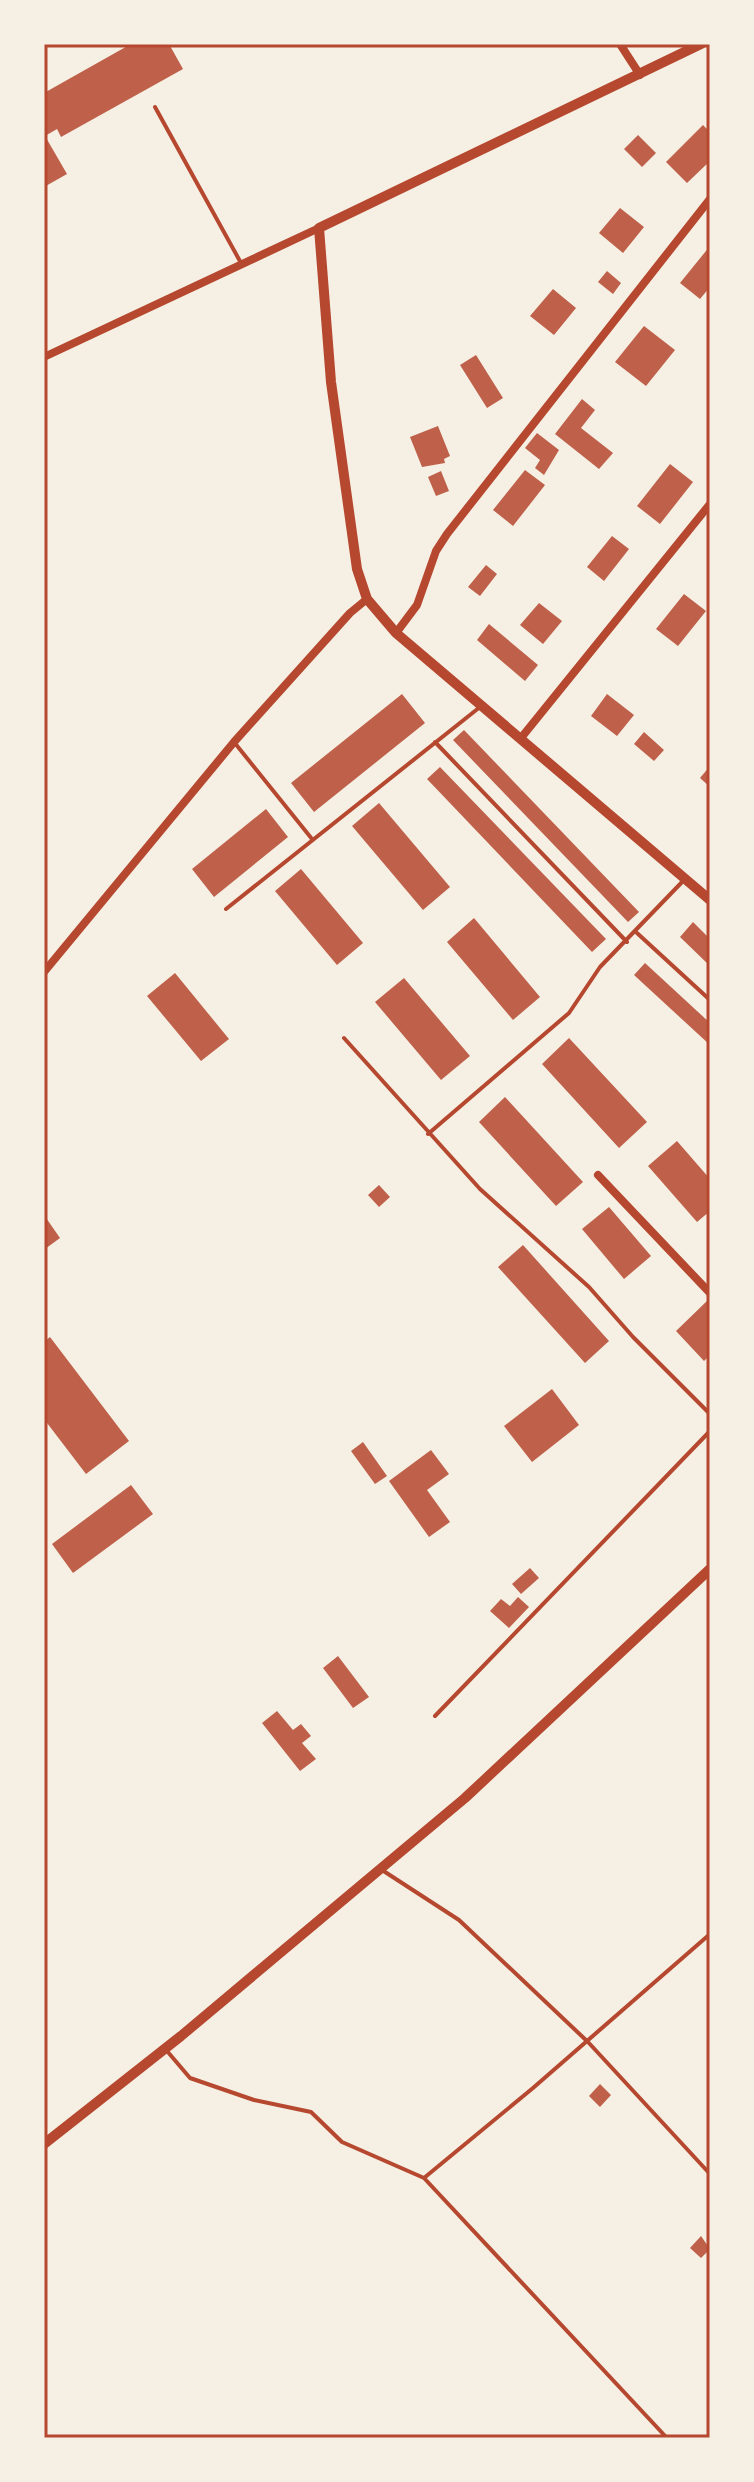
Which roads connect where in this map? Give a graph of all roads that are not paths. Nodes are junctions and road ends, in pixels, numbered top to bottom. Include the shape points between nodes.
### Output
1 (620, 44) edge
2 (701, 44) edge
3 (640, 75) junction
4 (155, 107) dead end
5 (710, 199) edge
6 (319, 228) junction
7 (241, 263) junction
8 (44, 357) edge
9 (710, 504) edge
10 (367, 599) junction
11 (396, 633) junction
12 (482, 706) junction
13 (521, 738) junction
14 (434, 741) junction
15 (234, 742) junction
16 (312, 839) junction
17 (685, 878) junction
18 (710, 900) edge
19 (226, 909) dead end
20 (637, 933) junction
21 (627, 942) junction
22 (44, 972) edge
23 (710, 1000) edge
24 (344, 1038) dead end
25 (428, 1134) junction
26 (598, 1175) dead end
27 (710, 1293) edge
28 (710, 1414) edge
29 (710, 1431) edge
30 (710, 1569) edge
31 (435, 1716) dead end
32 (379, 1869) junction
33 (710, 1934) edge
34 (588, 2042) junction
35 (165, 2048) junction
36 (44, 2144) edge
37 (710, 2174) edge
38 (424, 2178) junction
39 (667, 2438) edge

1 - 3 street
2 - 3 street
3 - 6 street
4 - 7 lane
5 - 11 street via 447,534 417,605
6 - 7 street
6 - 10 street via 349,522
7 - 8 street
9 - 13 street
10 - 11 street
10 - 15 street
11 - 12 street
12 - 13 street
12 - 14 lane
13 - 17 street
14 - 16 lane
14 - 21 lane
15 - 16 lane
15 - 22 street
16 - 19 lane
17 - 18 street
17 - 20 lane
20 - 21 lane
20 - 23 lane
21 - 25 lane via 600,967 569,1013
24 - 25 lane
25 - 28 lane via 490,1199 589,1287
26 - 27 street
29 - 31 lane
30 - 32 street via 465,1798
32 - 34 lane via 459,1920
32 - 35 street
33 - 34 lane
34 - 37 lane
34 - 38 lane
35 - 36 street
35 - 38 lane via 190,2078 311,2112 342,2142
38 - 39 lane

